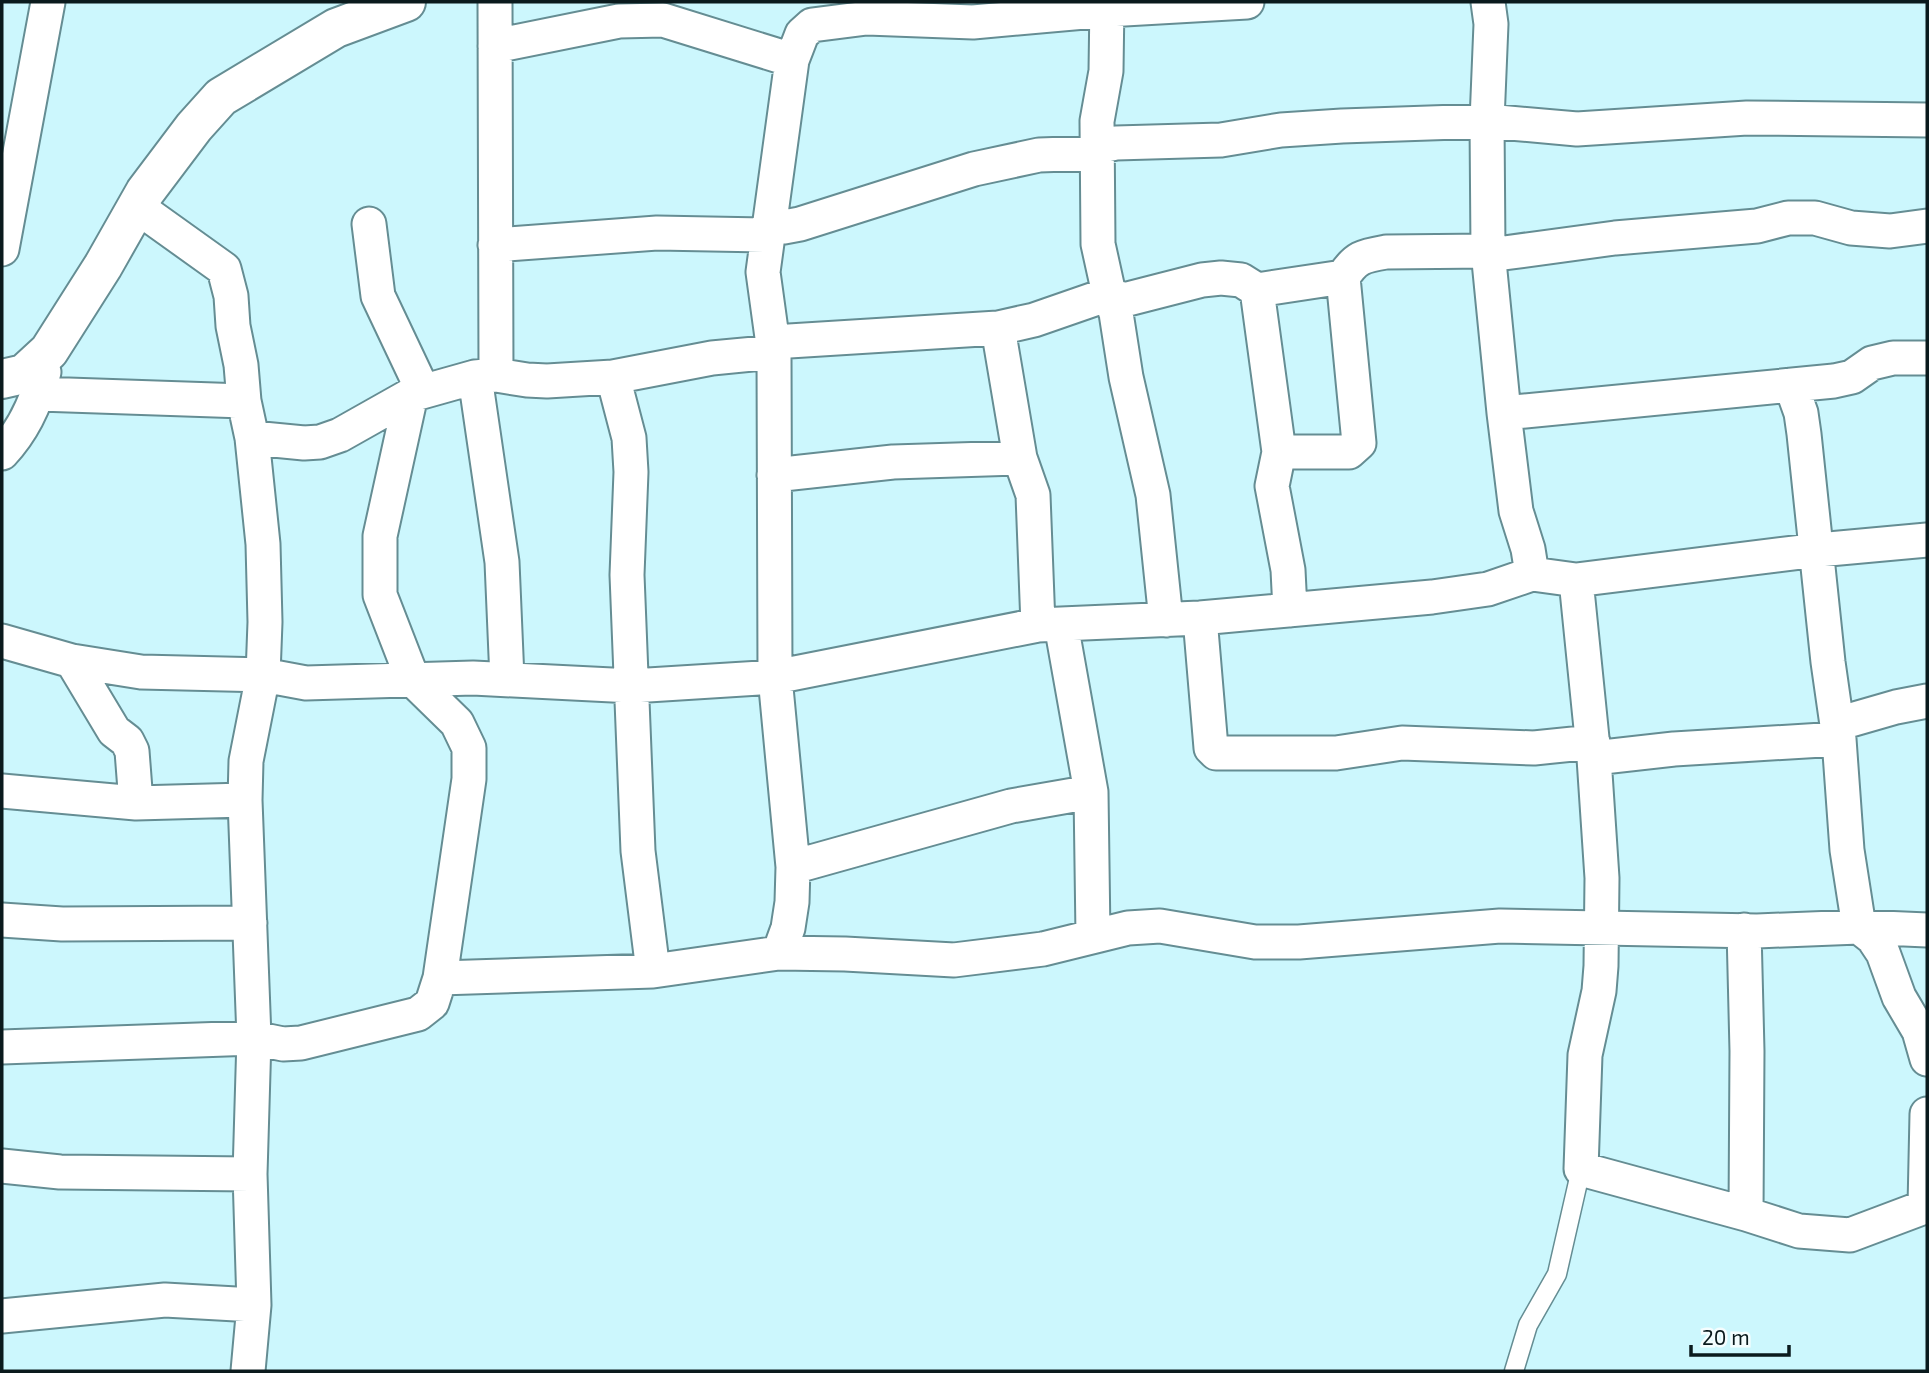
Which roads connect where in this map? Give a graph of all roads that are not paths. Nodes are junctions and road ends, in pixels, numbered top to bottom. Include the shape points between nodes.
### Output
1 (48, 2) edge
2 (406, 2) edge
3 (495, 2) edge
4 (1247, 2) edge
5 (1488, 2) edge
6 (1107, 6) edge
7 (495, 46) junction
8 (792, 60) junction
9 (1927, 120) edge
10 (1487, 121) junction
11 (1096, 153) junction
12 (136, 206) junction
13 (369, 225) dead end
14 (1927, 226) edge
15 (769, 230) junction
16 (495, 245) junction
17 (2, 249) edge
18 (1488, 251) junction
19 (1343, 277) junction
20 (1258, 290) junction
21 (1109, 294) junction
22 (998, 328) junction
23 (773, 347) junction
24 (49, 351) junction
25 (1927, 358) edge
26 (485, 376) junction
27 (613, 377) junction
28 (2, 379) edge
29 (1791, 385) junction
30 (417, 393) junction
31 (39, 394) junction
32 (244, 401) junction
33 (1504, 412) junction
34 (252, 438) junction
35 (1279, 452) junction
36 (2, 453) edge
37 (1020, 458) junction
38 (774, 475) junction
39 (1927, 540) edge
40 (1818, 550) junction
41 (1532, 575) junction
42 (1576, 580) junction
43 (1290, 610) junction
44 (1199, 618) junction
45 (1166, 620) junction
46 (1049, 625) junction
47 (2, 641) edge
48 (72, 661) junction
49 (263, 675) junction
50 (775, 677) junction
51 (508, 679) junction
52 (413, 680) junction
53 (632, 686) junction
54 (1927, 701) edge
55 (1838, 731) junction
56 (1594, 750) junction
57 (2, 791) edge
58 (1091, 792) junction
59 (245, 800) junction
60 (136, 803) junction
61 (793, 867) junction
62 (2, 920) edge
63 (250, 923) junction
64 (1601, 927) junction
65 (1859, 927) junction
66 (1744, 930) junction
67 (1927, 930) edge
68 (1093, 936) junction
69 (779, 953) junction
70 (653, 971) junction
71 (440, 978) junction
72 (254, 1038) junction
73 (2, 1047) edge
74 (1927, 1059) edge
75 (1927, 1114) edge
76 (2, 1166) edge
77 (1581, 1169) junction
78 (250, 1174) junction
79 (1926, 1206) edge
80 (1746, 1214) junction
81 (254, 1305) junction
82 (2, 1316) edge
83 (248, 1371) edge
84 (1514, 1371) edge

1 - 17 street
2 - 12 street via 336,28 221,97
3 - 7 street
4 - 6 street
5 - 10 street
6 - 8 street via 1007,20 867,18 812,25 802,34
6 - 11 street via 1106,71
7 - 8 street via 619,21 663,20
7 - 16 street
8 - 15 street
9 - 10 street via 1747,118 1577,129
10 - 11 street via 1342,126 1221,140 1116,143
10 - 18 street
11 - 15 street via 1039,155 974,169 800,225
11 - 21 street via 1098,244
12 - 24 street
12 - 32 street via 224,269
13 - 30 street via 378,296
14 - 18 street via 1891,231 1851,228 1815,218 1788,219 1524,252
15 - 16 street
15 - 23 street via 763,272
16 - 26 street
18 - 19 street via 1386,252 1353,262
18 - 33 street
19 - 20 street
19 - 35 street via 1359,443 1349,452
20 - 21 street via 1241,280 1221,278 1124,300
20 - 35 street
21 - 22 street
21 - 45 street via 1153,495
22 - 23 street
22 - 37 street
23 - 27 street
23 - 38 street
24 - 28 street via 24,374
24 - 31 street
25 - 29 street via 1893,358 1834,382
26 - 27 street via 547,381
26 - 30 street
26 - 51 street
27 - 53 street via 629,438 627,575
29 - 33 street
29 - 40 street via 1801,413
30 - 34 street via 320,442
30 - 52 street via 380,536 379,562 380,595
31 - 32 street
31 - 36 street
32 - 34 street
33 - 41 street via 1516,511
34 - 49 street via 263,544
35 - 43 street via 1272,486
37 - 38 street via 893,462
37 - 46 street via 1033,495
38 - 50 street
39 - 40 street
40 - 42 street
40 - 55 street
41 - 42 street
41 - 43 street via 1460,595
42 - 56 street
43 - 44 street
44 - 45 street
44 - 56 street via 1211,748 1216,753 1336,753 1402,743
45 - 46 street
46 - 50 street
46 - 58 street
47 - 48 street
48 - 49 street via 141,672
48 - 60 street via 114,731 132,751
49 - 52 street via 306,683
49 - 59 street via 246,761
50 - 53 street
50 - 61 street
51 - 52 street
51 - 53 street
52 - 71 street via 457,723 469,748 469,779
53 - 70 street via 638,851
54 - 55 street via 1896,707
55 - 56 street via 1674,749
55 - 65 street via 1846,850
56 - 64 street via 1602,847
57 - 60 street
58 - 61 street via 1011,806
58 - 68 street
59 - 60 street
59 - 63 street
61 - 69 street via 788,928
62 - 63 street
63 - 72 street
64 - 66 street
64 - 68 street via 1500,926 1299,942 1255,942 1160,926
64 - 77 street via 1599,991 1585,1055
65 - 66 street
65 - 67 street
65 - 74 street via 1883,953
66 - 80 street
68 - 69 street via 1043,949 954,960
69 - 70 street
70 - 71 street
71 - 72 street via 432,1003 418,1014 302,1043
72 - 73 street
72 - 78 street
75 - 79 street
76 - 78 street via 60,1172
77 - 80 street
77 - 84 lane via 1557,1274 1528,1325
78 - 81 street
79 - 80 street via 1850,1235 1799,1231
81 - 82 street via 165,1300
81 - 83 street

